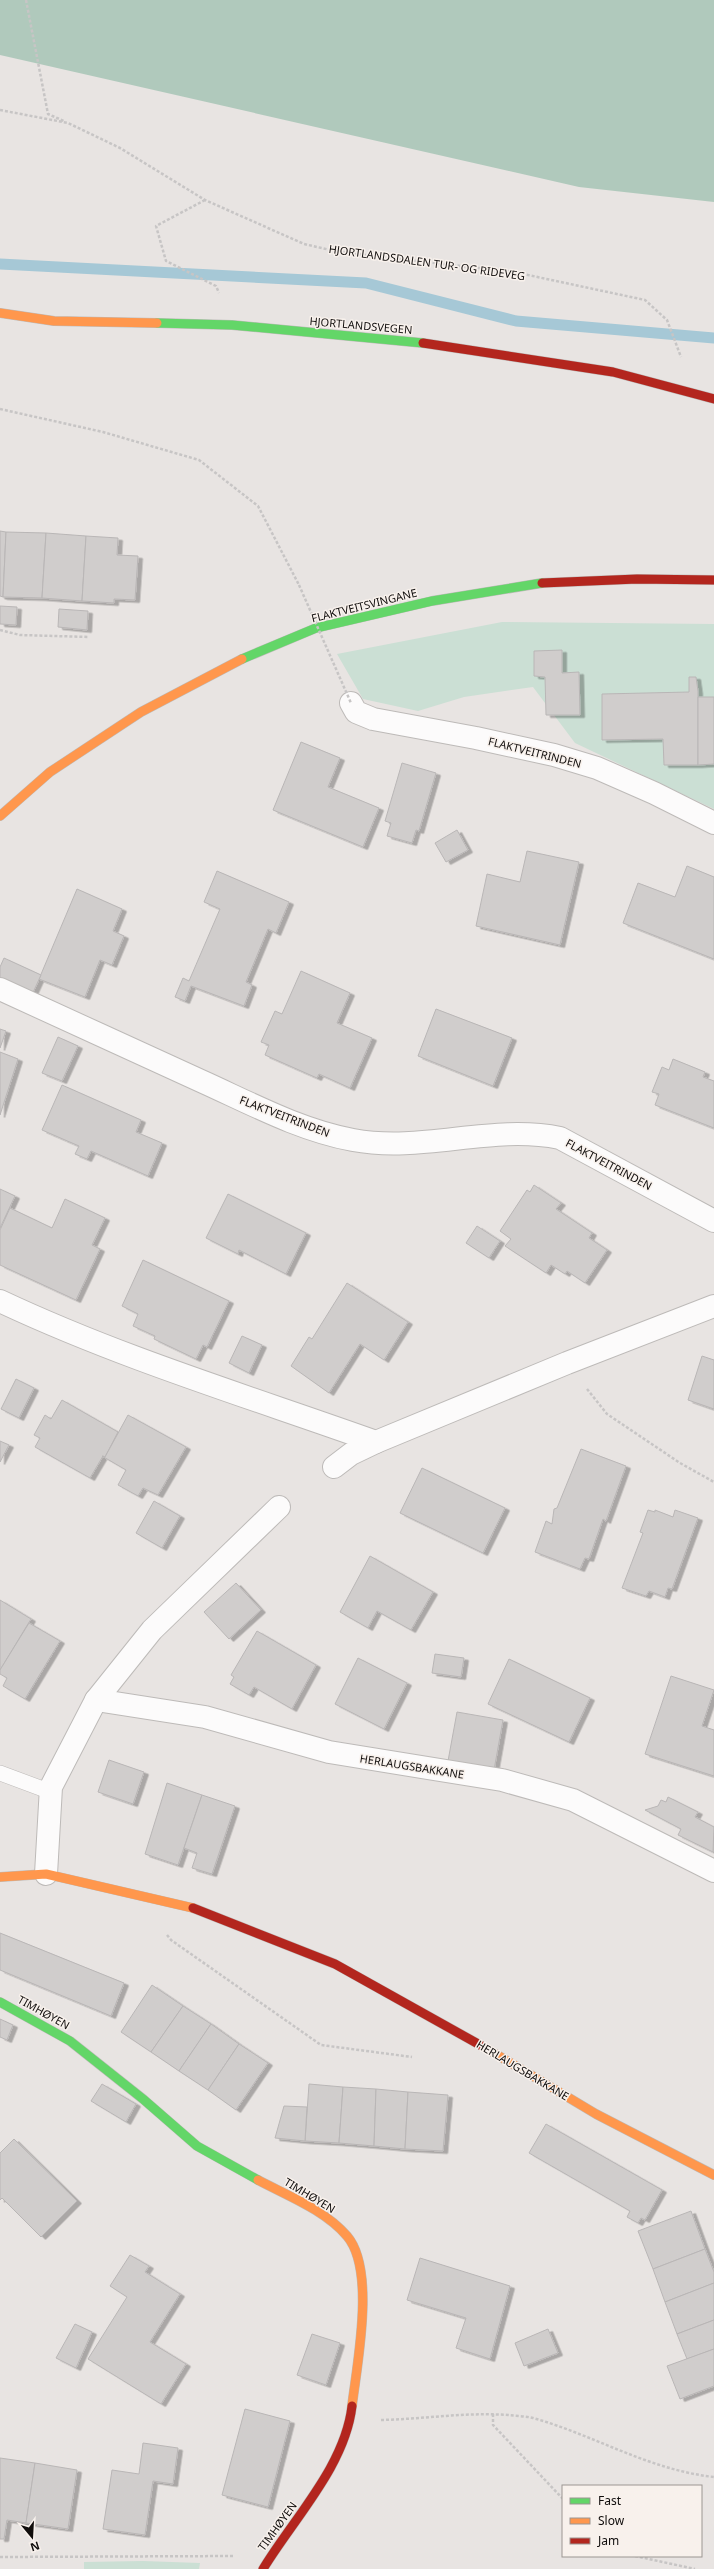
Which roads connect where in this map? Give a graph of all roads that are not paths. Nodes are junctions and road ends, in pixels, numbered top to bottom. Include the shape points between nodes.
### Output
1 (0, 313) edge
2 (714, 399) edge
3 (714, 580) edge
4 (351, 703) road end
5 (0, 816) edge
6 (714, 823) edge
7 (0, 989) edge
8 (714, 1221) edge
9 (0, 1301) edge
10 (714, 1306) edge
11 (376, 1442) junction
12 (334, 1467) dead end
13 (279, 1507) dead end
14 (96, 1700) junction
15 (0, 1773) edge
16 (51, 1792) junction
17 (714, 1871) edge
18 (46, 1874) junction
19 (0, 1877) edge
20 (0, 2002) edge
21 (714, 2175) edge
22 (263, 2567) edge

1 - 2 street, HJORTLANDSVEGEN via 54,321 232,325 450,347 612,372
3 - 5 street, FLAKTVEITSVINGANE via 637,579 536,583 432,601 316,628 246,657 141,712 50,772
4 - 6 street, FLAKTVEITRINDEN via 356,712 373,719 515,747 597,768
7 - 8 street, FLAKTVEITRINDEN via 266,1111 314,1130 352,1140 401,1145 509,1134 539,1134 560,1138
9 - 11 street via 64,1331 106,1347
10 - 11 street
11 - 12 street via 351,1454
13 - 14 street via 152,1630
14 - 16 street via 51,1787
14 - 17 street, HERLAUGSBAKKANE via 205,1717 329,1752 502,1780 573,1800
15 - 16 lane
16 - 18 street
18 - 19 street, HERLAUGSBAKKANE
18 - 21 street, HERLAUGSBAKKANE via 202,1910 335,1964 474,2041 596,2114
20 - 22 street, TIMHØYEN via 70,2041 197,2146 323,2215 348,2237 360,2261 363,2314 350,2421 332,2468

